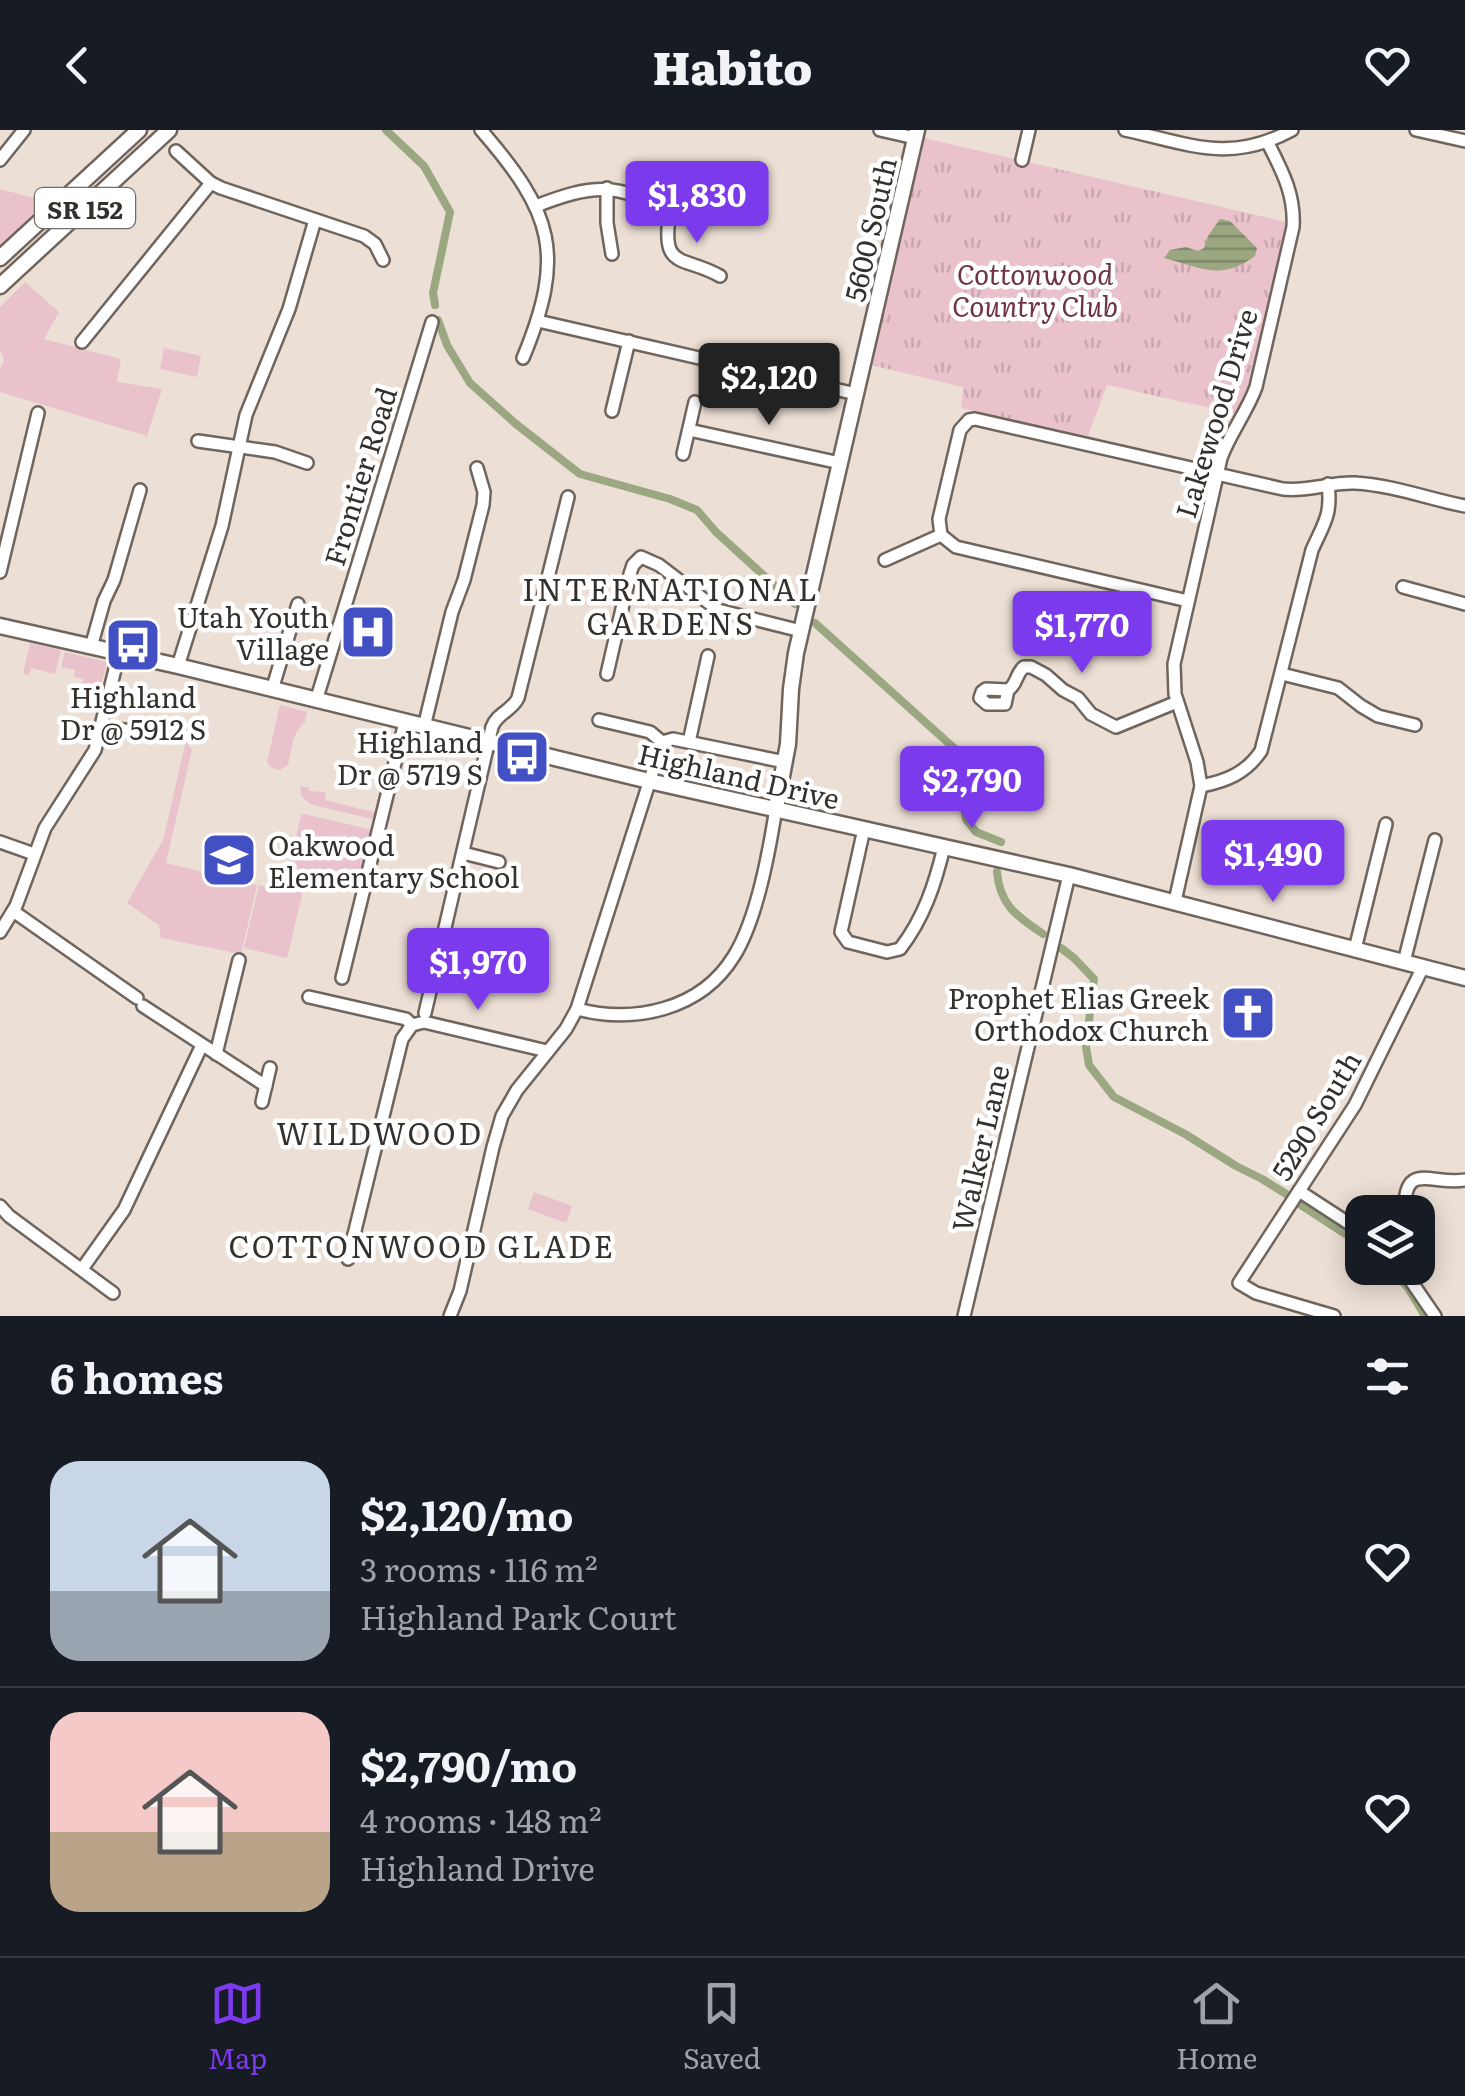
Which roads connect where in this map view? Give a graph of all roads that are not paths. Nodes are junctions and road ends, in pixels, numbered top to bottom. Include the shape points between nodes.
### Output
1 (24, 130) edge
2 (138, 130) edge
3 (170, 130) edge
4 (481, 130) edge
5 (880, 130) edge
6 (1029, 130) edge
7 (1130, 130) edge
8 (1292, 130) edge
9 (1421, 130) edge
10 (916, 134) edge
11 (1465, 142) edge
12 (1268, 143) junction
13 (176, 152) dead end
14 (0, 160) edge
15 (1022, 160) dead end
16 (211, 183) junction
17 (608, 188) junction
18 (536, 206) junction
19 (315, 220) junction
20 (612, 254) dead end
21 (0, 258) edge
22 (384, 260) dead end
23 (720, 276) dead end
24 (0, 286) edge
25 (538, 321) junction
26 (432, 322) dead end
27 (630, 341) junction
28 (82, 342) dead end
29 (522, 358) dead end
30 (856, 394) junction
31 (695, 402) dead end
32 (612, 411) dead end
33 (38, 413) dead end
34 (689, 430) junction
35 (198, 442) dead end
36 (240, 446) junction
37 (683, 454) dead end
38 (307, 463) dead end
39 (840, 463) junction
40 (477, 468) dead end
41 (1218, 473) junction
42 (1328, 484) junction
43 (140, 490) dead end
44 (568, 498) dead end
45 (1465, 506) edge
46 (941, 534) junction
47 (885, 560) dead end
48 (0, 572) edge
49 (1403, 587) dead end
50 (1188, 602) junction
51 (298, 604) dead end
52 (1465, 604) edge
53 (0, 626) edge
54 (801, 631) junction
55 (90, 647) junction
56 (120, 654) junction
57 (708, 656) dead end
58 (178, 666) junction
59 (687, 669) dead end
60 (704, 673) junction
61 (607, 674) dead end
62 (1282, 674) junction
63 (272, 690) junction
64 (1008, 690) dead end
65 (316, 701) junction
66 (1178, 702) junction
67 (599, 720) dead end
68 (406, 722) junction
69 (1415, 725) dead end
70 (102, 726) junction
71 (424, 726) junction
72 (159, 733) dead end
73 (489, 740) junction
74 (662, 742) junction
75 (689, 742) junction
76 (785, 762) junction
77 (650, 781) junction
78 (1201, 786) junction
79 (776, 808) junction
80 (1386, 824) dead end
81 (864, 829) junction
82 (1435, 840) dead end
83 (0, 842) edge
84 (944, 847) junction
85 (462, 853) junction
86 (34, 854) junction
87 (499, 862) dead end
88 (1070, 875) junction
89 (1174, 902) junction
90 (14, 911) junction
91 (0, 932) edge
92 (1355, 949) junction
93 (238, 960) dead end
94 (1404, 962) junction
95 (1423, 967) junction
96 (342, 978) dead end
97 (1465, 978) edge
98 (309, 997) dead end
99 (577, 1009) junction
100 (426, 1013) dead end
101 (412, 1025) junction
102 (202, 1045) junction
103 (548, 1052) junction
104 (216, 1054) junction
105 (270, 1068) dead end
106 (266, 1086) junction
107 (262, 1102) dead end
108 (1465, 1180) edge
109 (1407, 1195) edge
110 (1295, 1198) junction
111 (0, 1206) edge
112 (1345, 1223) edge
113 (348, 1259) dead end
114 (82, 1269) junction
115 (1414, 1285) edge
116 (113, 1293) dead end
117 (450, 1316) edge
118 (964, 1316) edge
119 (1334, 1316) edge
120 (1435, 1316) edge

1 - 14 street
2 - 21 main road, SR 152
3 - 24 main road, SR 152
4 - 18 street
5 - 10 street
6 - 15 street
7 - 12 street via 1214,150
8 - 12 street
9 - 11 street
10 - 30 main road, 5600 South
12 - 41 street, Lakewood Drive via 1289,186 1293,227 1256,387
13 - 16 street
16 - 19 street
16 - 28 street
17 - 18 street
17 - 20 street
17 - 23 street via 670,212 670,252
18 - 25 street via 548,262
19 - 22 street via 364,236
19 - 36 street
25 - 27 street
25 - 29 street
26 - 65 street, Frontier Road
27 - 30 street
27 - 32 street
30 - 39 main road, 5600 South
31 - 34 street
33 - 48 street
34 - 37 street
34 - 39 street
35 - 36 street
36 - 38 street
36 - 58 street
39 - 54 main road, 5600 South
40 - 71 street via 483,505
41 - 42 street via 1294,490
41 - 46 street via 968,420 957,442
41 - 50 street, Lakewood Drive
42 - 45 street via 1371,485
42 - 62 street via 1328,520 1312,550
43 - 55 street
44 - 73 street via 518,698 495,720
46 - 47 street
46 - 50 street via 956,548
49 - 52 street
50 - 66 street, Lakewood Drive via 1174,664
51 - 63 street
53 - 55 main road, Highland Drive
54 - 61 street via 718,610 641,557 630,574
54 - 76 main road, 5600 South
55 - 56 main road, Highland Drive
56 - 58 main road, Highland Drive
56 - 70 street
57 - 60 street
58 - 63 main road, Highland Drive
59 - 60 street
60 - 75 street
62 - 69 street via 1338,688 1378,716
62 - 78 street via 1254,760 1232,778
63 - 65 main road, Highland Drive
64 - 66 street via 1022,668 1033,668 1116,727
65 - 68 main road, Highland Drive
66 - 78 street, Lakewood Drive
67 - 74 street via 648,731
68 - 71 main road, Highland Drive
68 - 96 street
70 - 72 street
70 - 86 street via 93,754
71 - 73 main road, Highland Drive
73 - 77 main road, Highland Drive
73 - 85 street
74 - 75 street
74 - 77 street
75 - 76 street
76 - 79 main road, 5600 South
77 - 79 main road, Highland Drive
77 - 99 street
78 - 89 street, Lakewood Drive
79 - 81 main road, Highland Drive
79 - 99 street via 746,932 712,981 649,1014
80 - 92 street
81 - 84 main road, Highland Drive
81 - 84 street via 842,932 848,942 887,952 900,949 924,911
82 - 94 street
83 - 86 street
84 - 88 main road, Highland Drive
85 - 87 street
85 - 100 street
86 - 90 street
88 - 89 main road, Highland Drive
88 - 118 street, Walker Lane
89 - 92 main road, Highland Drive
90 - 91 street
90 - 102 street
92 - 94 main road, Highland Drive
93 - 104 street
94 - 95 main road, Highland Drive
95 - 97 main road, Highland Drive
95 - 110 street, 5290 South via 1355,1105
98 - 101 street
99 - 103 street
101 - 103 street via 424,1022
101 - 113 street via 402,1039
102 - 104 street
102 - 114 street via 124,1210
103 - 117 street via 499,1125
104 - 106 street
105 - 106 street
106 - 107 street
108 - 109 street via 1416,1179
110 - 112 street
110 - 119 street, 5290 South via 1239,1283
111 - 114 street
114 - 116 street
115 - 120 street

